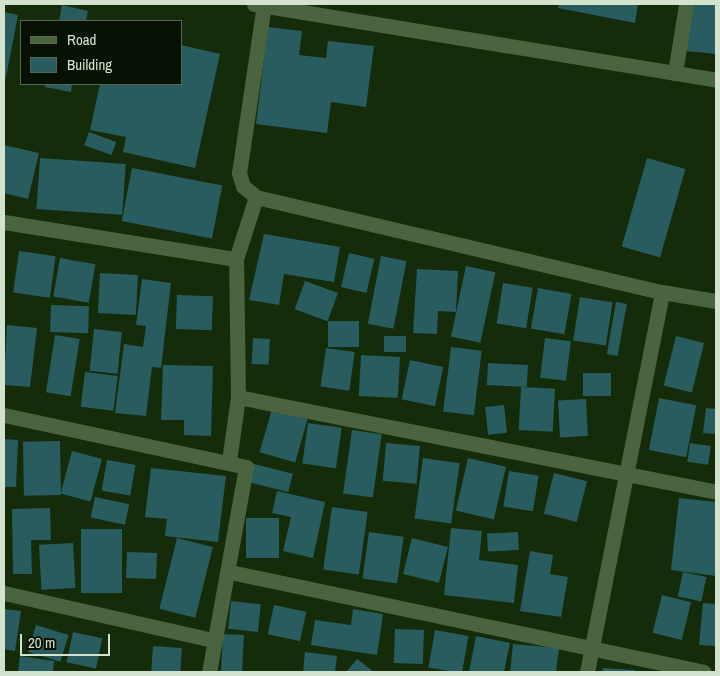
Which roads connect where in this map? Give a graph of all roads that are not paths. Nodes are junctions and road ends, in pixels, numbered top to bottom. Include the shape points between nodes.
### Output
1 (260, 4) edge
2 (686, 4) edge
3 (675, 73) junction
4 (716, 80) edge
5 (256, 197) junction
6 (4, 222) edge
7 (236, 259) junction
8 (662, 292) junction
9 (716, 301) edge
10 (238, 397) junction
11 (4, 414) edge
12 (229, 461) junction
13 (628, 474) junction
14 (716, 492) edge
15 (230, 572) junction
16 (4, 593) edge
17 (213, 640) junction
18 (590, 649) junction
19 (209, 672) edge
20 (586, 672) edge
21 (704, 672) edge

1 - 3 street
1 - 5 street via 239,173 243,186
2 - 3 street
3 - 4 street
5 - 7 street
5 - 8 street
6 - 7 street
7 - 10 street
8 - 9 street
8 - 13 street
10 - 12 street
10 - 13 street
11 - 12 street
12 - 15 street via 243,464 247,470
13 - 14 street
13 - 18 street
15 - 17 street
15 - 18 street
16 - 17 street
17 - 19 street
18 - 20 street
18 - 21 street

